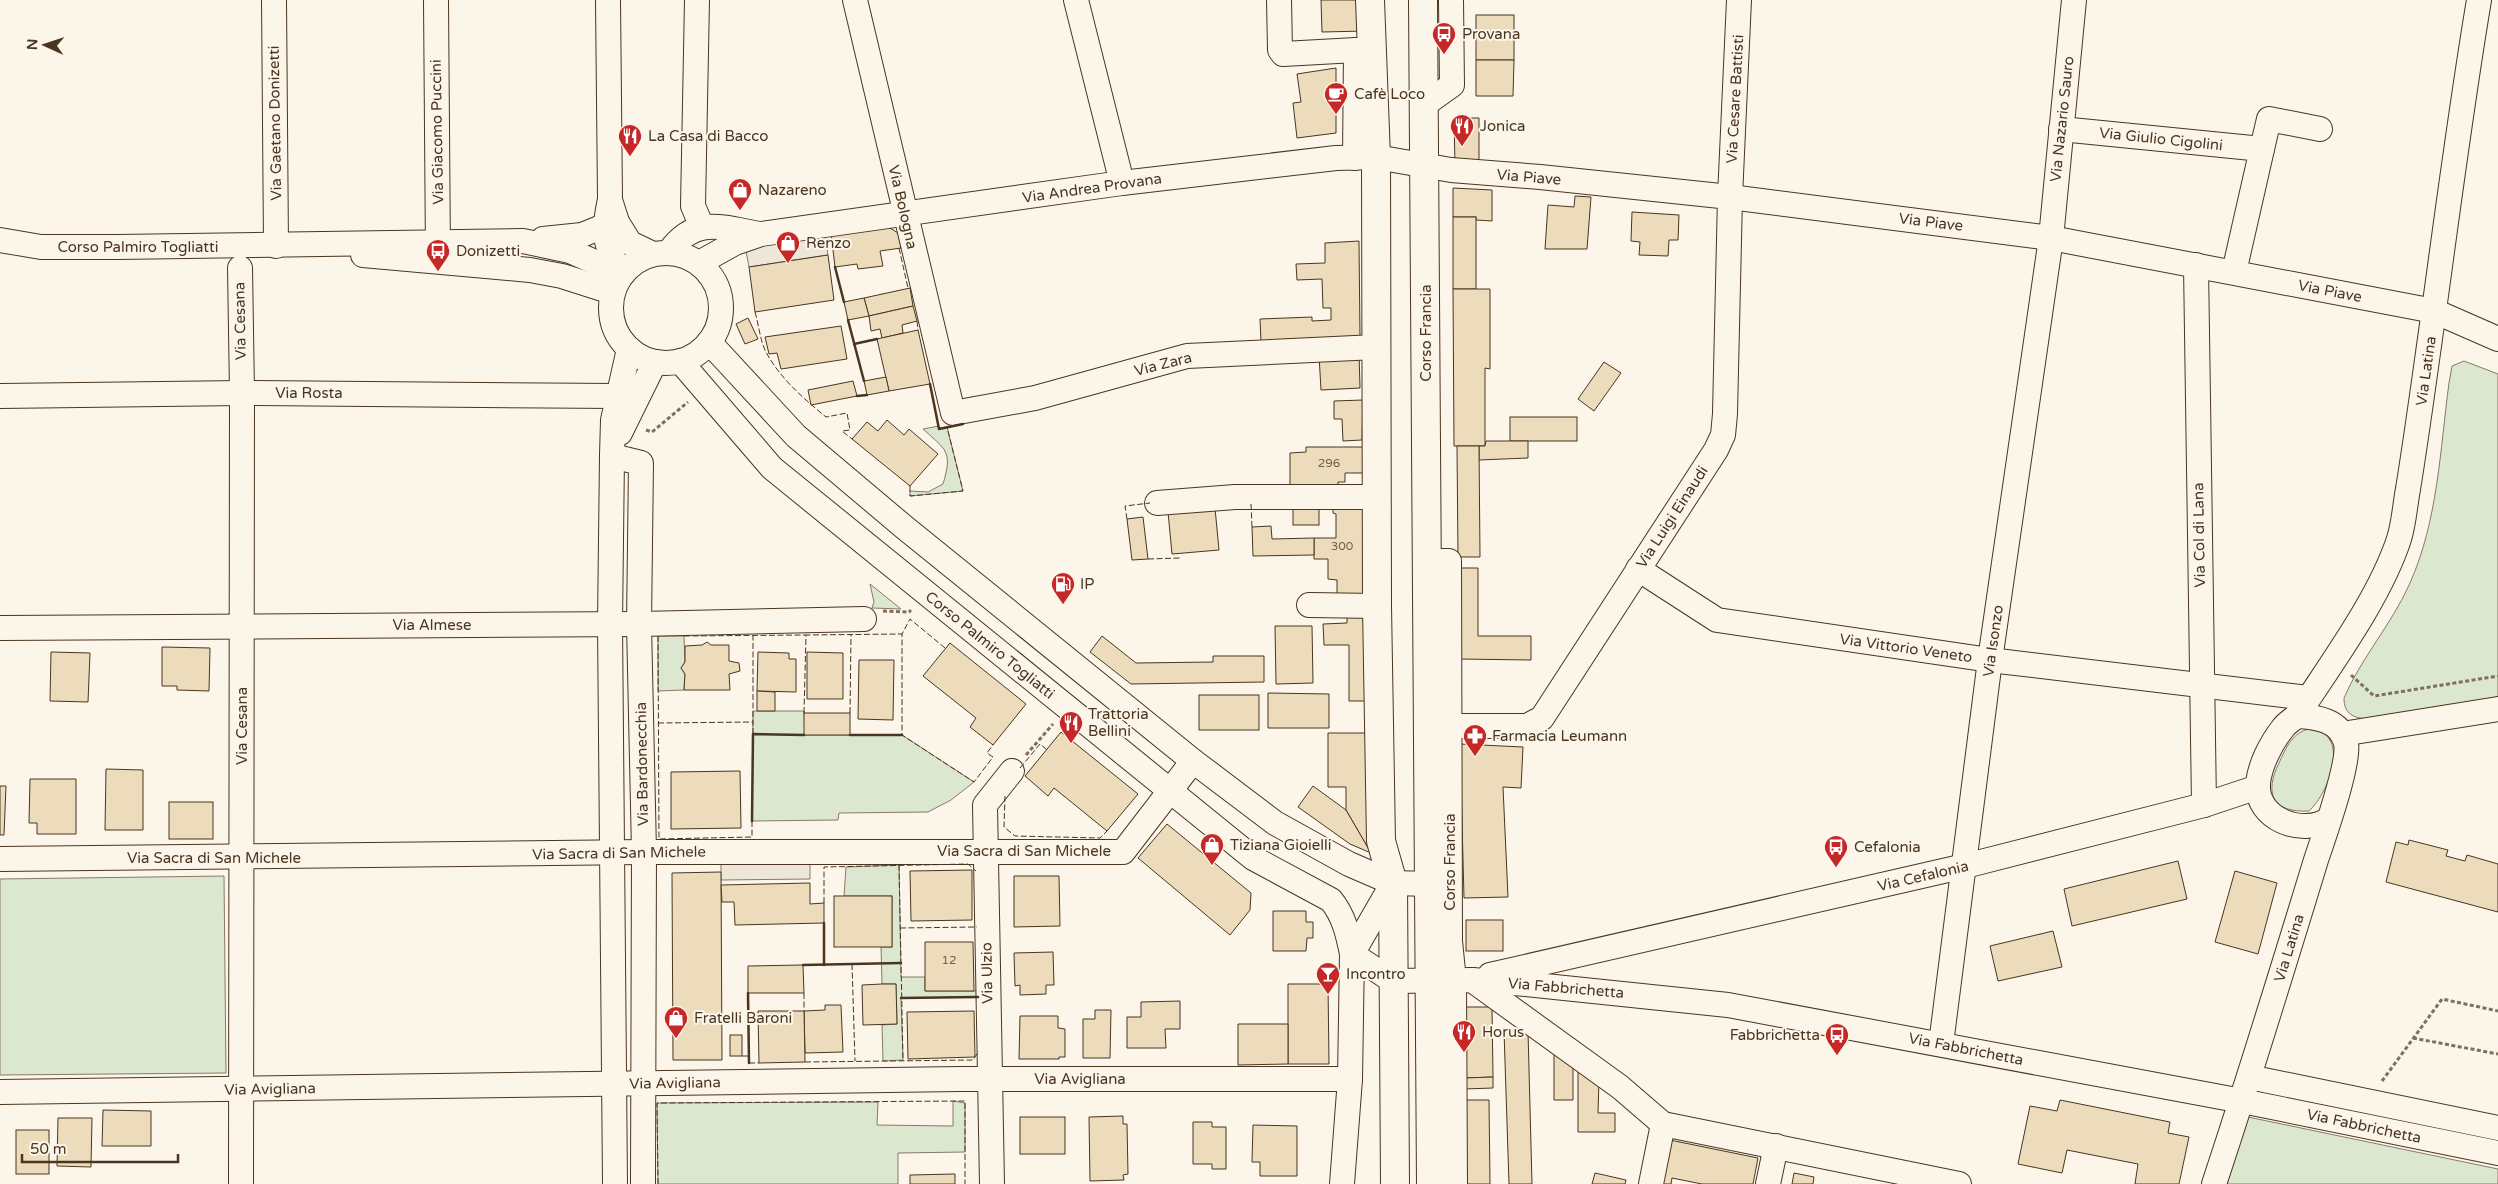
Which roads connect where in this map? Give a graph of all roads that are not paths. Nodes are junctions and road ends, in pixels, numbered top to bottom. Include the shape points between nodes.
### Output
1 (274, 0) edge
2 (436, 0) edge
3 (608, 0) edge
4 (697, 0) edge
5 (855, 0) edge
6 (1076, 0) edge
7 (1279, 0) edge
8 (1370, 0) edge
9 (1423, 0) edge
10 (1452, 0) edge
11 (1740, 0) edge
12 (2074, 0) edge
13 (2479, 0) edge
14 (1363, 50) junction
15 (1424, 105) junction
16 (2061, 129) junction
17 (2320, 129) dead end
18 (2262, 149) junction
19 (1366, 157) junction
20 (1424, 166) junction
21 (1122, 183) junction
22 (1730, 197) junction
23 (610, 199) junction
24 (905, 213) junction
25 (604, 226) junction
26 (702, 227) junction
27 (761, 234) junction
28 (2051, 238) junction
29 (0, 240) edge
30 (524, 241) junction
31 (276, 246) junction
32 (438, 252) junction
33 (661, 253) junction
34 (699, 264) junction
35 (2196, 265) junction
36 (240, 268) dead end
37 (2234, 272) junction
38 (617, 283) junction
39 (2434, 311) junction
40 (2498, 339) edge
41 (709, 342) junction
42 (1376, 347) junction
43 (629, 349) junction
44 (680, 361) junction
45 (655, 362) junction
46 (242, 393) junction
47 (0, 396) edge
48 (617, 396) junction
49 (953, 413) joint
50 (612, 456) junction
51 (1377, 497) junction
52 (1157, 502) dead end
53 (1428, 561) junction
54 (1638, 569) junction
55 (1309, 605) dead end
56 (1377, 606) junction
57 (864, 619) road end
58 (610, 624) junction
59 (640, 624) junction
60 (242, 627) junction
61 (0, 628) edge
62 (1990, 660) junction
63 (2201, 685) junction
64 (2303, 707) junction
65 (2498, 709) edge
66 (1450, 726) junction
67 (2342, 734) junction
68 (1193, 761) junction
69 (1012, 771) road end
70 (2258, 787) junction
71 (1171, 792) junction
72 (2204, 806) junction
73 (2329, 819) junction
74 (986, 850) junction
75 (644, 852) junction
76 (614, 854) junction
77 (242, 858) junction
78 (0, 859) edge
79 (1965, 866) junction
80 (1393, 883) junction
81 (1430, 884) junction
82 (1585, 953) junction
83 (1352, 954) junction
84 (1393, 981) junction
85 (1452, 981) junction
86 (1586, 989) junction
87 (1941, 1044) junction
88 (2249, 1077) junction
89 (989, 1079) junction
90 (1350, 1079) junction
91 (613, 1084) junction
92 (644, 1084) junction
93 (241, 1089) junction
94 (0, 1092) edge
95 (2242, 1101) junction
96 (1663, 1124) junction
97 (2498, 1128) edge
98 (1776, 1146) junction
99 (2498, 1153) edge
100 (1865, 1174) edge
101 (241, 1184) edge
102 (615, 1184) edge
103 (643, 1184) edge
104 (992, 1184) edge
105 (1342, 1184) edge
106 (1395, 1184) edge
107 (1431, 1184) edge
108 (1455, 1184) edge
109 (1651, 1184) edge
110 (1768, 1184) edge
111 (1959, 1184) edge
112 (2214, 1184) edge

1 - 31 street, Via Gaetano Donizetti
2 - 32 street, Via Giacomo Puccini
3 - 23 street
4 - 26 street via 693,206
5 - 24 street, Via Bologna
6 - 21 street
7 - 14 street via 1280,50 1283,54
8 - 14 main road
9 - 15 main road, Corso Francia
10 - 15 street via 1452,85
11 - 22 street, Via Cesare Battisti
12 - 16 street, Via Nazario Sauro
13 - 39 street, Via Latina
14 - 19 main road
15 - 20 main road, Corso Francia
16 - 18 street, Via Giulio Cigolini
16 - 28 street, Via Nazario Sauro
17 - 18 street via 2269,119
18 - 37 street
19 - 20 street, Via Andrea Provana
19 - 21 street, Via Andrea Provana
19 - 42 main road
20 - 22 street, Via Piave
20 - 53 main road, Corso Francia
21 - 24 street, Via Andrea Provana
22 - 28 street, Via Piave
22 - 54 street, Via Luigi Einaudi via 1723,435
23 - 25 street
23 - 33 street via 617,222 630,243
24 - 27 street, Via Andrea Provana
24 - 49 street, Via Bologna
25 - 30 street, Corso Palmiro Togliatti via 582,235
25 - 38 street
26 - 27 street, Via Andrea Provana
26 - 33 street via 690,230
27 - 34 street, Via Andrea Provana via 735,243
28 - 35 street, Via Piave
28 - 62 street, Via Isonzo
29 - 31 street, Corso Palmiro Togliatti via 42,247
30 - 32 street, Corso Palmiro Togliatti
30 - 38 street, Corso Palmiro Togliatti via 570,251
31 - 32 street, Corso Palmiro Togliatti
32 - 38 street, Corso Palmiro Togliatti via 578,280
33 - 34 street via 685,256
33 - 38 street via 635,262
34 - 41 street via 709,273 720,298 718,323
35 - 37 street, Via Piave
35 - 63 street, Via Col di Lana
36 - 46 street, Via Cesana
37 - 39 street, Via Piave
38 - 43 street via 612,321 616,333
39 - 40 street, Via Piave
39 - 64 street, Via Latina via 2399,538 2380,582
41 - 44 street via 699,352
41 - 68 street via 796,436
42 - 49 street, Via Zara via 1187,356 1035,398
42 - 51 main road
43 - 45 street
43 - 48 street, Via Bardonecchia
44 - 45 street
44 - 71 street, Corso Palmiro Togliatti via 772,468
45 - 50 street, Via Bardonecchia via 624,423
46 - 47 street, Via Rosta
46 - 48 street, Via Rosta
46 - 60 street, Via Cesana
48 - 50 street, Via Bardonecchia
50 - 58 street, Via Bardonecchia
50 - 59 street, Via Bardonecchia via 641,463
51 - 52 street via 1236,496
51 - 56 main road
53 - 66 street, Corso Francia via 1449,561
53 - 81 main road, Corso Francia
54 - 62 street, Via Vittorio Veneto via 1717,620
54 - 66 street, Via Luigi Einaudi via 1542,718 1527,726
55 - 56 street
56 - 80 main road via 1381,841
57 - 59 street, Via Almese
58 - 59 street, Via Almese
58 - 60 street, Via Almese
58 - 76 street, Via Bardonecchia
59 - 75 street, Via Bardonecchia
60 - 61 street, Via Almese
60 - 77 street, Via Cesana
62 - 63 street, Via Vittorio Veneto
62 - 79 street, Via Isonzo
63 - 64 street, Via Vittorio Veneto
63 - 72 street, Via Col di Lana
64 - 67 street via 2332,723
64 - 70 street via 2283,727 2266,757
65 - 67 street
66 - 85 street, Corso Francia
67 - 73 street via 2346,757
68 - 71 street, Via Sacra di San Michele
68 - 80 street via 1275,823 1349,864
69 - 74 street, Via Ulzio via 985,805
70 - 72 street, Via Cefalonia
70 - 73 street via 2268,811 2287,824 2311,827
71 - 74 street, Via Sacra di San Michele via 1123,852
71 - 83 street, Corso Palmiro Togliatti via 1253,858 1331,900 1347,930
72 - 79 street, Via Cefalonia
73 - 88 street, Via Latina
74 - 75 street, Via Sacra di San Michele
74 - 89 street, Via Ulzio
75 - 76 street, Via Sacra di San Michele
75 - 92 street, Via Bardonecchia
76 - 77 street, Via Sacra di San Michele
76 - 91 street, Via Bardonecchia
77 - 78 street, Via Sacra di San Michele
77 - 93 street, Via Cesana
79 - 82 street, Via Cefalonia
79 - 87 street, Via Isonzo
80 - 81 street
80 - 83 street
80 - 84 main road
81 - 85 main road, Corso Francia
82 - 85 street, Via Cefalonia
82 - 86 street
83 - 84 street
83 - 90 street
84 - 85 street
84 - 106 main road
85 - 86 street, Via Fabbrichetta
85 - 96 street via 1620,1086
85 - 107 main road, Corso Francia
85 - 108 street, Corso Francia
86 - 87 street, Via Fabbrichetta via 1728,1005
87 - 95 street, Via Fabbrichetta
88 - 95 street, Via Latina
88 - 97 street, Via Fabbrichetta
89 - 90 street, Via Avigliana
89 - 92 street, Via Avigliana
89 - 104 street, Via Ulzio
90 - 105 street
91 - 92 street, Via Avigliana
91 - 93 street, Via Avigliana
91 - 102 street, Via Bardonecchia
92 - 103 street, Via Bardonecchia
93 - 94 street, Via Avigliana
93 - 101 street, Via Cesana
95 - 99 street, Via Fabbrichetta
95 - 112 street, Via Latina
96 - 98 street
96 - 109 street
98 - 100 street
98 - 110 street
100 - 111 street

